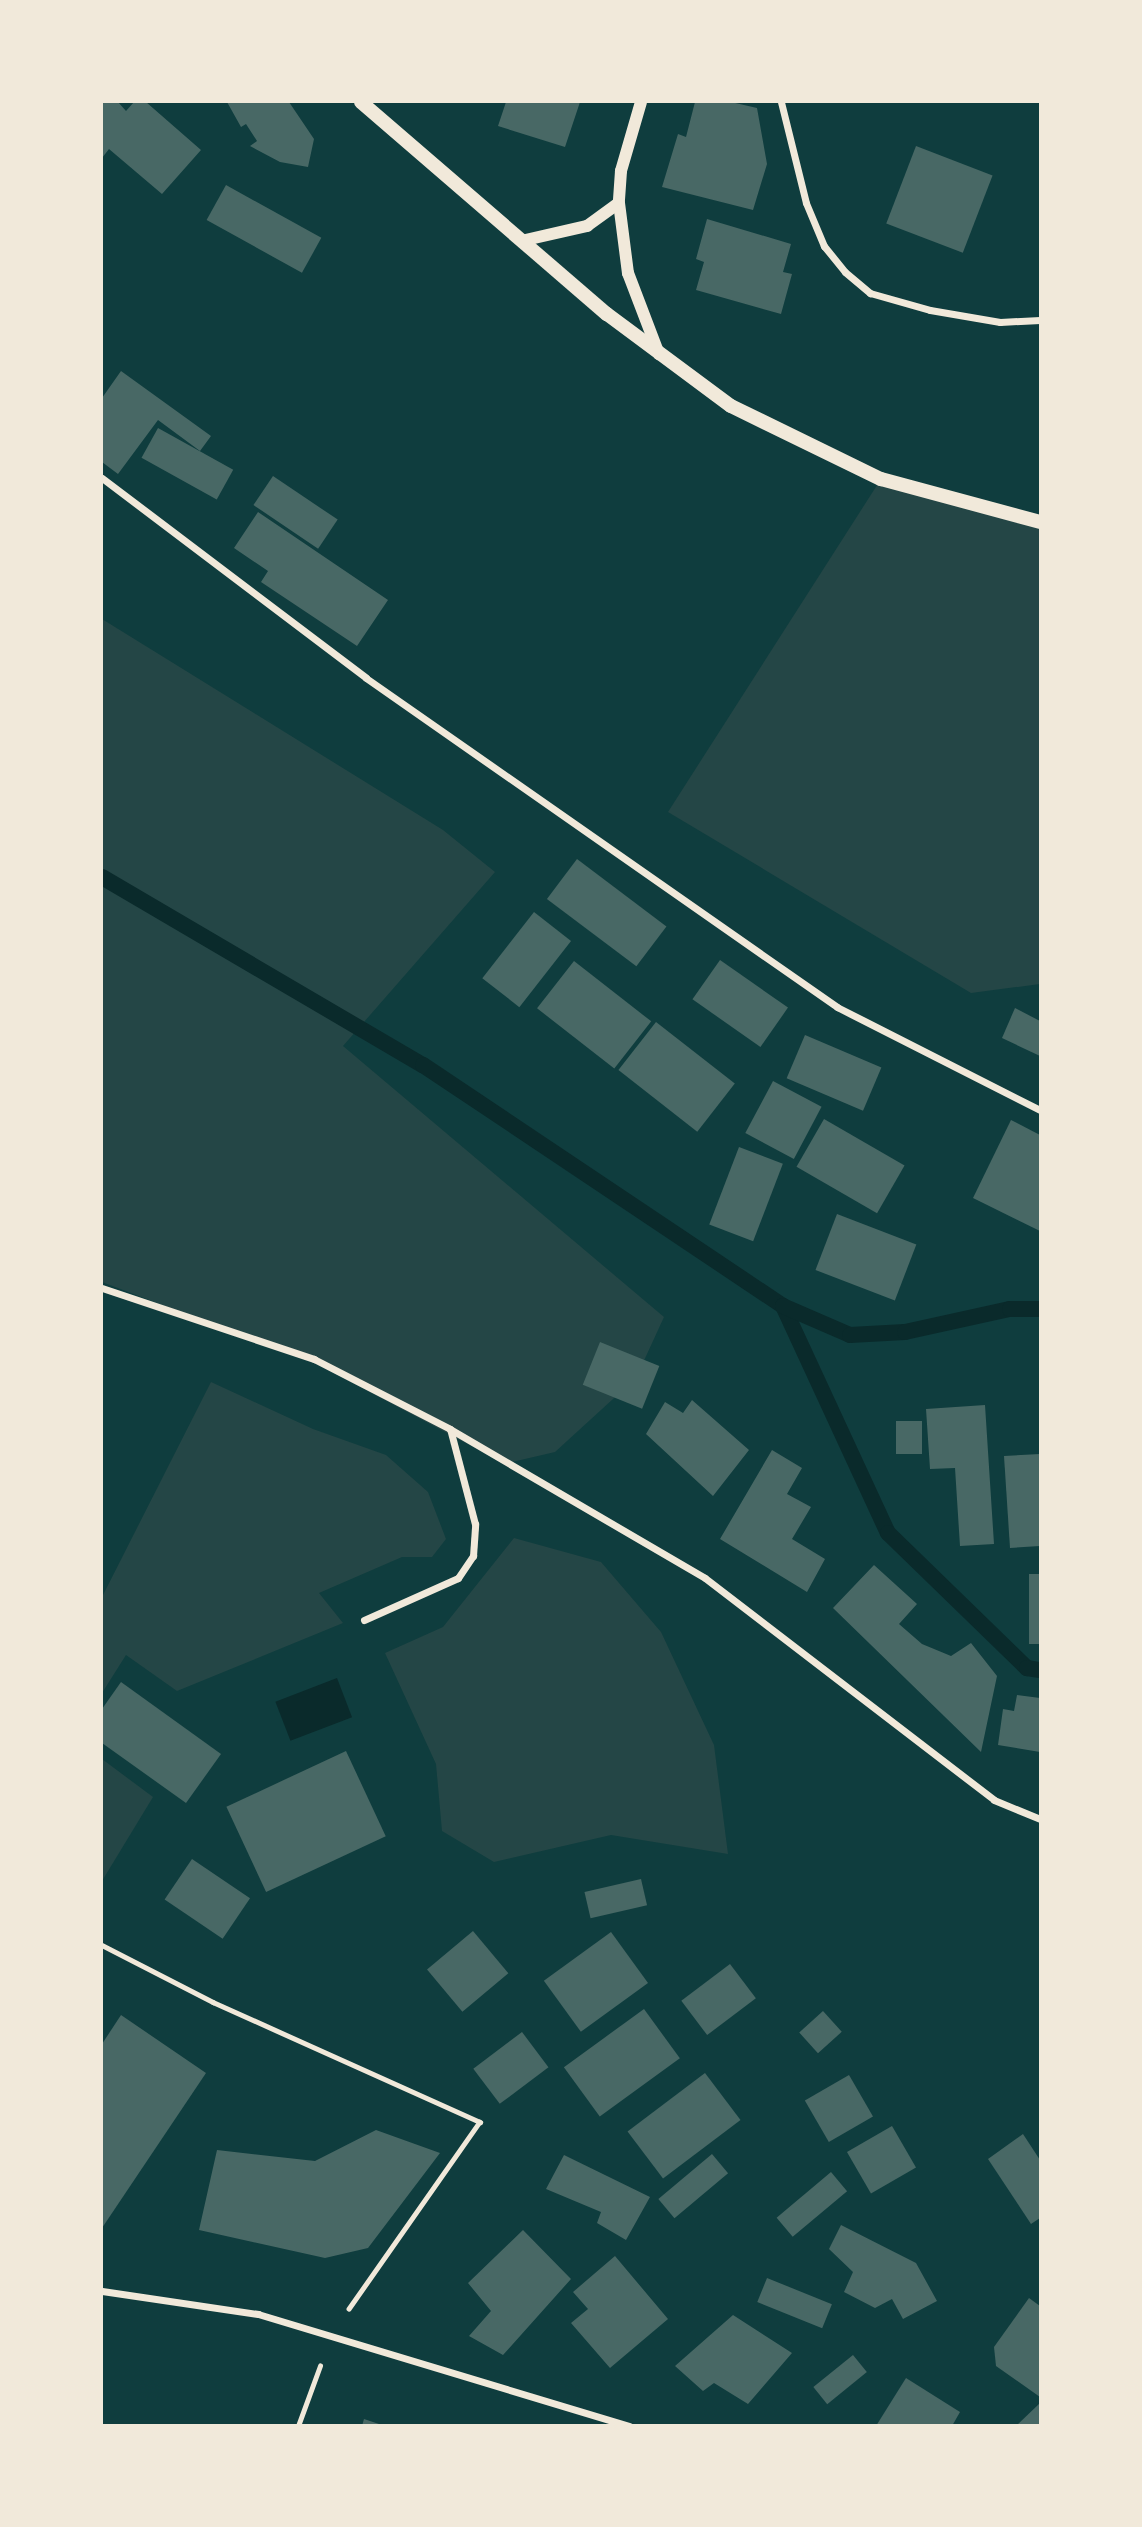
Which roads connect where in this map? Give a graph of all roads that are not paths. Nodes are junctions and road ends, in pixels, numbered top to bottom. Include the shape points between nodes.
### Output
1 (361, 102) edge
2 (641, 102) edge
3 (781, 102) edge
4 (619, 203) junction
5 (521, 242) junction
6 (1041, 320) edge
7 (660, 356) junction
8 (102, 478) edge
9 (1041, 522) edge
10 (1041, 1110) edge
11 (102, 1288) edge
12 (450, 1429) junction
13 (363, 1619) dead end
14 (1041, 1819) edge
15 (102, 2291) edge
16 (629, 2426) edge

1 - 5 main road
2 - 4 street via 621,171
3 - 6 street via 806,203 824,246 870,293 930,310 1000,322
4 - 5 street via 587,226
4 - 7 street via 628,273
5 - 7 main road
7 - 9 main road via 732,406 881,479
8 - 10 street via 366,678 837,1007
11 - 12 street via 314,1359
12 - 13 street via 475,1524 473,1556 458,1578
12 - 14 street via 705,1578 993,1800
15 - 16 street via 258,2314

